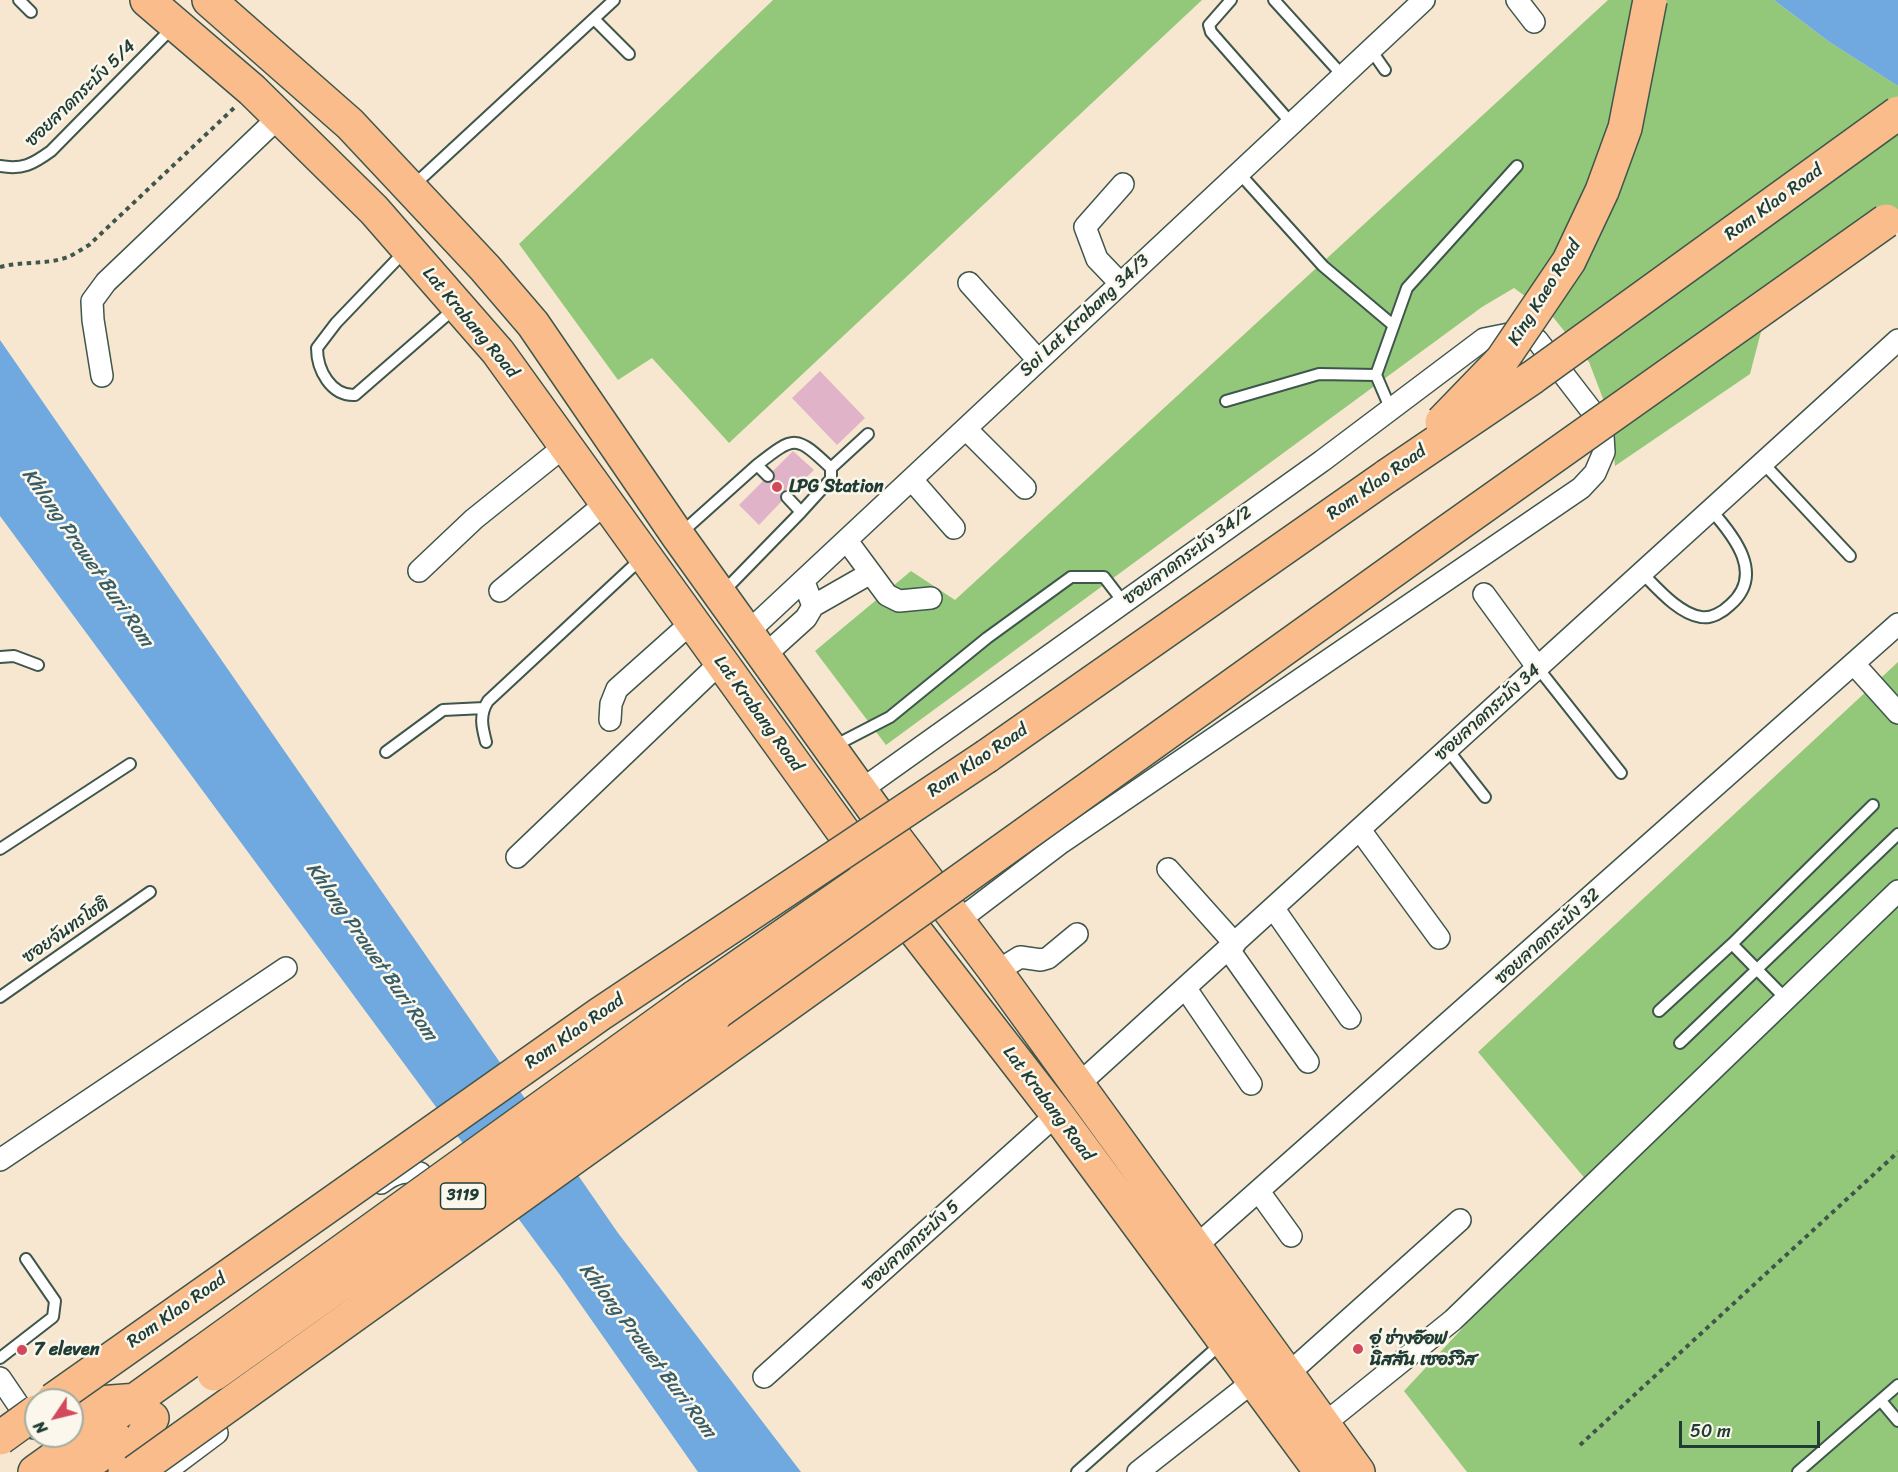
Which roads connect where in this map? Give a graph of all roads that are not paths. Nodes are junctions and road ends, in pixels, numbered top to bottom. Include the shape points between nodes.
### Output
1 (20, 0) edge
2 (147, 0) edge
3 (614, 0) edge
4 (1231, 0) edge
5 (1274, 0) edge
6 (1424, 0) edge
7 (1517, 0) edge
8 (1650, 0) edge
9 (216, 2) edge
10 (31, 12) dead end
11 (594, 19) junction
12 (1534, 22) dead end
13 (176, 24) junction
14 (1371, 50) junction
15 (629, 54) dead end
16 (1385, 70) dead end
17 (1343, 76) junction
18 (1898, 113) edge
19 (280, 116) junction
20 (1292, 124) junction
21 (0, 166) edge
22 (1517, 166) dead end
23 (1239, 173) junction
24 (1123, 184) dead end
25 (412, 188) junction
26 (1894, 217) edge
27 (408, 249) junction
28 (969, 283) dead end
29 (1120, 283) junction
30 (458, 306) junction
31 (533, 324) junction
32 (1393, 325) junction
33 (1898, 340) edge
34 (498, 352) junction
35 (1038, 360) junction
36 (1376, 375) junction
37 (102, 376) dead end
38 (1226, 401) dead end
39 (1390, 410) junction
40 (966, 429) junction
41 (868, 434) dead end
42 (565, 446) junction
43 (1763, 463) junction
44 (758, 465) junction
45 (831, 468) junction
46 (768, 476) dead end
47 (1387, 476) junction
48 (912, 480) junction
49 (1025, 488) dead end
50 (787, 497) dead end
51 (606, 503) junction
52 (1711, 510) junction
53 (801, 512) junction
54 (954, 528) dead end
55 (678, 536) junction
56 (847, 541) junction
57 (643, 556) junction
58 (1850, 556) dead end
59 (419, 571) dead end
60 (1642, 573) junction
61 (869, 574) junction
62 (804, 582) junction
63 (500, 591) dead end
64 (720, 594) junction
65 (1484, 594) dead end
66 (931, 598) dead end
67 (1124, 603) junction
68 (813, 606) junction
69 (692, 623) junction
70 (1898, 624) edge
71 (756, 644) junction
72 (0, 657) edge
73 (721, 662) junction
74 (38, 664) dead end
75 (1854, 664) junction
76 (1538, 668) junction
77 (484, 708) junction
78 (1898, 713) edge
79 (610, 720) dead end
80 (486, 742) dead end
81 (830, 748) junction
82 (1448, 750) junction
83 (386, 752) dead end
84 (130, 764) dead end
85 (1621, 773) dead end
86 (861, 790) junction
87 (1485, 797) dead end
88 (1873, 805) dead end
89 (1360, 830) junction
90 (1898, 834) edge
91 (0, 849) edge
92 (517, 857) dead end
93 (912, 861) junction
94 (1168, 869) dead end
95 (881, 883) junction
96 (1898, 891) edge
97 (150, 892) dead end
98 (1274, 909) junction
99 (958, 921) junction
100 (1077, 934) dead end
101 (1440, 938) dead end
102 (1732, 944) junction
103 (1232, 947) junction
104 (286, 968) dead end
105 (1756, 968) junction
106 (996, 972) junction
107 (1186, 989) junction
108 (0, 997) edge
109 (1786, 999) junction
110 (1659, 1011) dead end
111 (1350, 1018) dead end
112 (1680, 1043) dead end
113 (1308, 1062) dead end
114 (1251, 1084) dead end
115 (1078, 1085) junction
116 (1057, 1114) junction
117 (0, 1160) edge
118 (1260, 1193) junction
119 (1460, 1220) dead end
120 (1291, 1236) dead end
121 (1196, 1247) junction
122 (26, 1259) dead end
123 (1224, 1340) junction
124 (0, 1358) edge
125 (1288, 1374) junction
126 (0, 1377) edge
127 (764, 1377) dead end
128 (1255, 1380) junction
129 (1898, 1385) edge
130 (70, 1388) edge
131 (84, 1394) edge
132 (1882, 1402) junction
133 (84, 1404) edge
134 (24, 1408) edge
135 (146, 1409) junction
136 (1898, 1421) edge
137 (1324, 1424) junction
138 (24, 1427) edge
139 (24, 1431) edge
140 (0, 1438) edge
141 (0, 1452) edge
142 (35, 1472) edge
143 (76, 1472) edge
144 (125, 1472) edge
145 (135, 1472) edge
146 (165, 1472) edge
147 (1077, 1472) edge
148 (1138, 1472) edge
149 (1321, 1472) edge
150 (1358, 1472) edge
151 (1798, 1472) edge

1 - 10 lane
2 - 13 main road, Lat Krabang Road
3 - 11 lane
4 - 20 lane via 1209,25 1211,32
5 - 17 lane
6 - 14 street, Soi Lat Krabang 34/3
7 - 12 street
8 - 47 main road, King Kaeo Road, bridge via 1625,128 1602,191 1569,261 1502,360
9 - 25 main road, Lat Krabang Road via 350,124
11 - 15 lane
11 - 25 lane
13 - 19 main road, Lat Krabang Road
13 - 21 lane, ซอยลาดกระบัง 5/4 via 51,151 31,166
14 - 16 lane
14 - 17 street, Soi Lat Krabang 34/3
17 - 20 street, Soi Lat Krabang 34/3
18 - 47 main road, Rom Klao Road, bridge via 1533,377
19 - 27 main road, Lat Krabang Road
19 - 37 street via 106,282 92,301
20 - 23 street, Soi Lat Krabang 34/3
22 - 32 lane via 1407,288
23 - 29 street, Soi Lat Krabang 34/3
23 - 32 lane via 1323,266
24 - 29 street via 1085,226 1097,259
25 - 31 main road, Lat Krabang Road
26 - 145 main road, bridge via 1440,537
27 - 30 main road, Lat Krabang Road
27 - 30 lane via 317,348 325,378 345,396 355,395
28 - 35 street
29 - 35 street, Soi Lat Krabang 34/3
30 - 34 main road, Lat Krabang Road
31 - 34 main road
31 - 55 main road, Lat Krabang Road
32 - 36 lane
33 - 43 street, ซอยลาดกระบัง 34
34 - 42 main road, Lat Krabang Road
35 - 40 street, Soi Lat Krabang 34/3
36 - 38 lane via 1319,374
36 - 39 lane
39 - 67 street, ซอยลาดกระบัง 34/2
39 - 99 street, ซอยลาดกระบัง 34/2 via 1484,339 1519,332 1537,340 1594,414 1603,436 1604,452 1595,472 1581,488 1062,842
40 - 48 street, Soi Lat Krabang 34/3
40 - 49 street
41 - 45 lane
42 - 51 main road, Lat Krabang Road
42 - 59 street via 462,530
43 - 52 street, ซอยลาดกระบัง 34
43 - 58 lane
44 - 45 lane via 790,442 799,442
44 - 46 lane
44 - 55 lane
45 - 53 lane via 831,479
47 - 130 main road, Rom Klao Road, bridge via 987,756 600,1014
48 - 54 street
48 - 56 street, Soi Lat Krabang 34/3
50 - 53 lane
51 - 57 main road, Lat Krabang Road
51 - 63 street
52 - 60 street, ซอยลาดกระบัง 34
52 - 60 lane via 1739,548 1748,574 1743,590 1731,605 1718,614 1702,617 1686,611
53 - 64 lane
55 - 64 main road, Lat Krabang Road
56 - 61 street
56 - 62 street, Soi Lat Krabang 34/3
57 - 69 main road, Lat Krabang Road
57 - 77 lane
60 - 76 street, ซอยลาดกระบัง 34
61 - 66 street via 887,595 899,601
61 - 68 street
62 - 68 street
62 - 71 street, Soi Lat Krabang 34/3
64 - 71 main road, Lat Krabang Road
65 - 76 street
67 - 81 lane via 1104,577 1071,577 987,638 890,717
67 - 86 street, ซอยลาดกระบัง 34/2
68 - 71 street via 806,618
69 - 73 main road, Lat Krabang Road
69 - 79 street via 617,689 610,704
70 - 75 street, ซอยลาดกระบัง 32
71 - 81 main road, Lat Krabang Road
72 - 74 lane via 14,656
73 - 92 street
73 - 95 main road, Lat Krabang Road
75 - 78 street
75 - 118 street, ซอยลาดกระบัง 32
76 - 82 street, ซอยลาดกระบัง 34
76 - 85 lane
77 - 80 lane via 481,723
77 - 83 lane via 443,710
81 - 86 main road, Lat Krabang Road
82 - 87 lane
82 - 89 street, ซอยลาดกระบัง 34
84 - 91 lane
86 - 93 main road, Lat Krabang Road
88 - 102 lane
89 - 98 street, ซอยลาดกระบัง 34
89 - 101 street
90 - 105 lane
93 - 95 main road
93 - 99 main road, Lat Krabang Road
94 - 103 street
95 - 116 main road, Lat Krabang Road
95 - 135 main road, 3119, bridge
96 - 109 street
97 - 108 lane, ซอยจันทรโชติ
98 - 103 street, ซอยลาดกระบัง 34
98 - 111 street
99 - 106 main road, Lat Krabang Road
100 - 106 street via 1048,958 1020,957
102 - 105 lane
102 - 110 lane
103 - 107 street, ซอยลาดกระบัง 34
103 - 113 street
104 - 117 street
105 - 109 lane
105 - 112 lane
106 - 115 main road, Lat Krabang Road
107 - 114 street
107 - 115 street, ซอยลาดกระบัง 34
109 - 137 street via 1453,1320
115 - 121 main road, Lat Krabang Road
116 - 123 main road, Lat Krabang Road
116 - 127 street, ซอยลาดกระบัง 5
118 - 120 street
118 - 121 street, ซอยลาดกระบัง 32
119 - 125 street
121 - 125 main road, Lat Krabang Road
122 - 124 lane via 55,1301 53,1317
123 - 128 main road, Lat Krabang Road
123 - 147 lane
125 - 137 main road, Lat Krabang Road
126 - 134 street
128 - 148 street
128 - 149 main road, Lat Krabang Road
129 - 132 lane
131 - 146 street via 392,1175 408,1170 420,1173 457,1225 457,1242 447,1257
132 - 136 lane
132 - 151 lane
133 - 135 main road
135 - 142 main road, 3119
135 - 143 main road, 3119
135 - 144 main road
137 - 150 main road, Lat Krabang Road
138 - 140 main road, bridge
139 - 141 street

